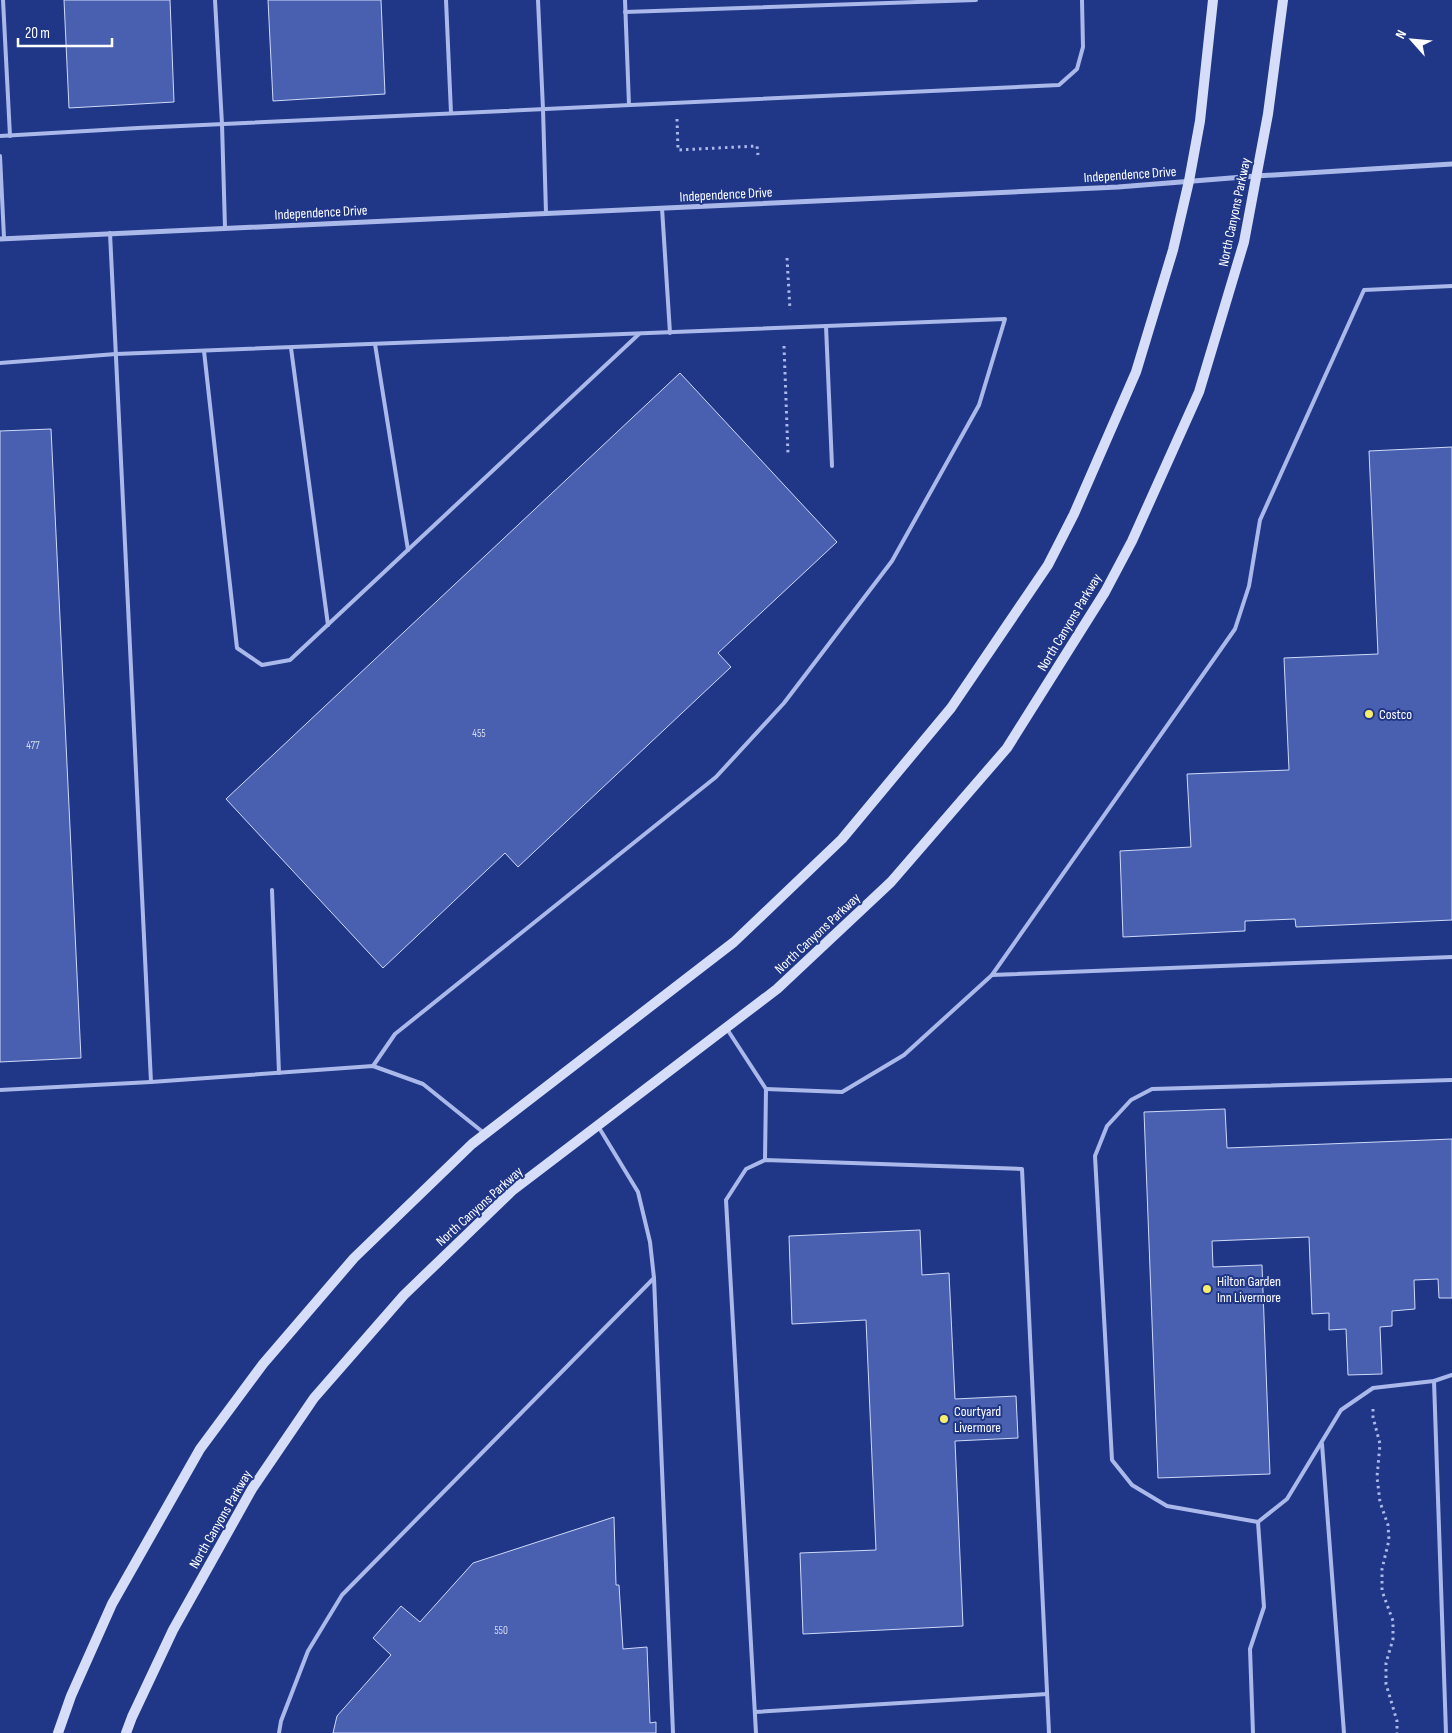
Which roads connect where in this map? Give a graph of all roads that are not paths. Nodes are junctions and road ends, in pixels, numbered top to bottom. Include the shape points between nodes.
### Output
1 (3, 0) edge
2 (215, 0) edge
3 (446, 0) edge
4 (538, 0) edge
5 (625, 0) edge
6 (976, 0) edge
7 (1082, 0) edge
8 (1213, 0) edge
9 (1283, 0) edge
10 (625, 12) junction
11 (629, 105) junction
12 (543, 109) junction
13 (451, 114) junction
14 (222, 124) junction
15 (0, 136) edge
16 (10, 136) junction
17 (0, 156) edge
18 (1452, 164) edge
19 (1256, 176) junction
20 (1189, 181) junction
21 (662, 208) junction
22 (546, 213) junction
23 (225, 228) junction
24 (110, 234) junction
25 (2, 238) edge
26 (1452, 286) edge
27 (826, 326) junction
28 (670, 333) junction
29 (638, 334) junction
30 (375, 344) junction
31 (291, 348) junction
32 (204, 351) junction
33 (116, 354) junction
34 (0, 363) edge
35 (832, 466) dead end
36 (408, 550) junction
37 (328, 625) junction
38 (272, 890) dead end
39 (1452, 957) edge
40 (992, 975) junction
41 (726, 1028) junction
42 (373, 1066) junction
43 (279, 1073) junction
44 (1452, 1080) edge
45 (151, 1082) junction
46 (766, 1089) junction
47 (0, 1090) edge
48 (598, 1126) junction
49 (486, 1134) junction
50 (765, 1160) junction
51 (654, 1278) junction
52 (1452, 1375) edge
53 (1434, 1381) junction
54 (1322, 1443) junction
55 (1258, 1522) junction
56 (1047, 1694) junction
57 (755, 1712) junction
58 (58, 1733) edge
59 (126, 1733) edge
60 (279, 1733) edge
61 (673, 1733) edge
62 (756, 1733) edge
63 (1049, 1733) edge
64 (1252, 1733) edge
65 (1344, 1733) edge
66 (1446, 1733) edge

1 - 16 lane
2 - 14 lane
3 - 13 lane
4 - 12 lane
5 - 10 lane
6 - 10 lane
7 - 11 lane via 1084,47 1077,69 1059,85
8 - 20 main road via 1200,121
9 - 19 main road, North Canyons Parkway
10 - 11 lane
11 - 12 lane
12 - 13 lane
12 - 22 lane
13 - 14 lane
14 - 16 lane
14 - 23 lane
15 - 16 lane
17 - 25 lane
18 - 19 street, Independence Drive
19 - 20 street, Independence Drive
19 - 41 main road, North Canyons Parkway via 1244,242 1198,392 1132,540 1100,600 1007,748 891,882 777,989
20 - 21 street, Independence Drive
20 - 49 main road via 1173,250 1136,372 1074,514 1048,565 952,708 842,839 734,942
21 - 22 street, Independence Drive
21 - 28 lane
22 - 23 street, Independence Drive
23 - 24 street, Independence Drive
24 - 25 street, Independence Drive
24 - 33 lane
26 - 40 lane via 1364,290 1260,520 1249,586 1235,629
27 - 28 lane
27 - 35 lane
27 - 42 lane via 1005,319 979,405 892,561 784,703 716,777 395,1034
28 - 29 lane
29 - 30 lane
29 - 36 lane
30 - 31 lane
30 - 36 lane
31 - 32 lane
31 - 37 lane
32 - 33 lane
32 - 37 lane via 237,648 262,664 290,660
33 - 34 lane
33 - 45 lane
36 - 37 lane
38 - 43 lane
39 - 40 lane
40 - 46 lane via 904,1055 842,1092
41 - 46 lane
41 - 48 main road, North Canyons Parkway
42 - 43 lane
42 - 49 lane via 423,1084
43 - 45 lane
44 - 55 lane via 1152,1089 1131,1100 1107,1126 1095,1156 1112,1460 1132,1485 1167,1506
45 - 47 lane
46 - 50 lane
48 - 51 lane via 638,1192 650,1242
48 - 59 main road, North Canyons Parkway via 499,1203 404,1295 314,1398 252,1489 173,1630
49 - 58 main road via 354,1258 263,1364 200,1450 112,1604
50 - 56 lane via 1022,1169
50 - 57 lane via 746,1169 726,1200
51 - 60 lane via 342,1595 308,1651
51 - 61 lane
52 - 53 lane
53 - 54 lane via 1373,1388 1341,1410
53 - 66 lane
54 - 55 lane via 1287,1499
54 - 65 lane
55 - 64 lane via 1264,1607 1250,1649
56 - 57 lane
56 - 63 lane
57 - 62 lane

